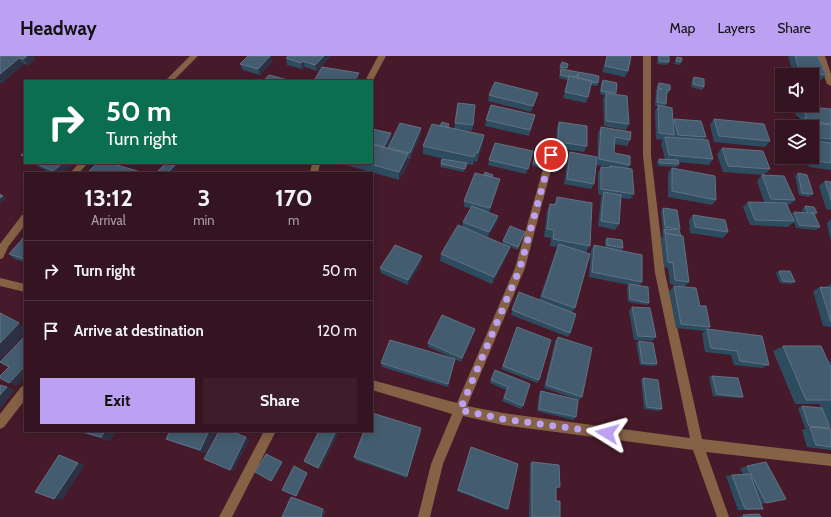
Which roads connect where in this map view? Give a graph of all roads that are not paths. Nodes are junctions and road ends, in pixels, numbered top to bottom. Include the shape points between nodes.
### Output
1 (194, 56) edge
2 (382, 56) edge
3 (647, 56) edge
4 (821, 56) edge
5 (170, 80) edge
6 (370, 80) edge
7 (831, 84) edge
8 (551, 155) dead end
9 (83, 164) edge
10 (75, 172) edge
11 (24, 219) edge
12 (0, 255) edge
13 (0, 282) edge
14 (24, 288) edge
15 (373, 385) edge
16 (24, 392) edge
17 (460, 410) junction
18 (0, 423) edge
19 (269, 432) edge
20 (697, 444) junction
21 (831, 460) edge
22 (225, 517) edge
23 (424, 517) edge
24 (723, 517) edge

1 - 5 street
2 - 6 street
3 - 20 street via 646,155 660,273
4 - 7 street
8 - 17 street via 520,268
9 - 10 street
11 - 12 street via 4,245
13 - 14 street
15 - 17 street
16 - 18 street
17 - 20 street via 503,419
17 - 23 street via 438,464
19 - 22 street
20 - 21 street
20 - 24 street

